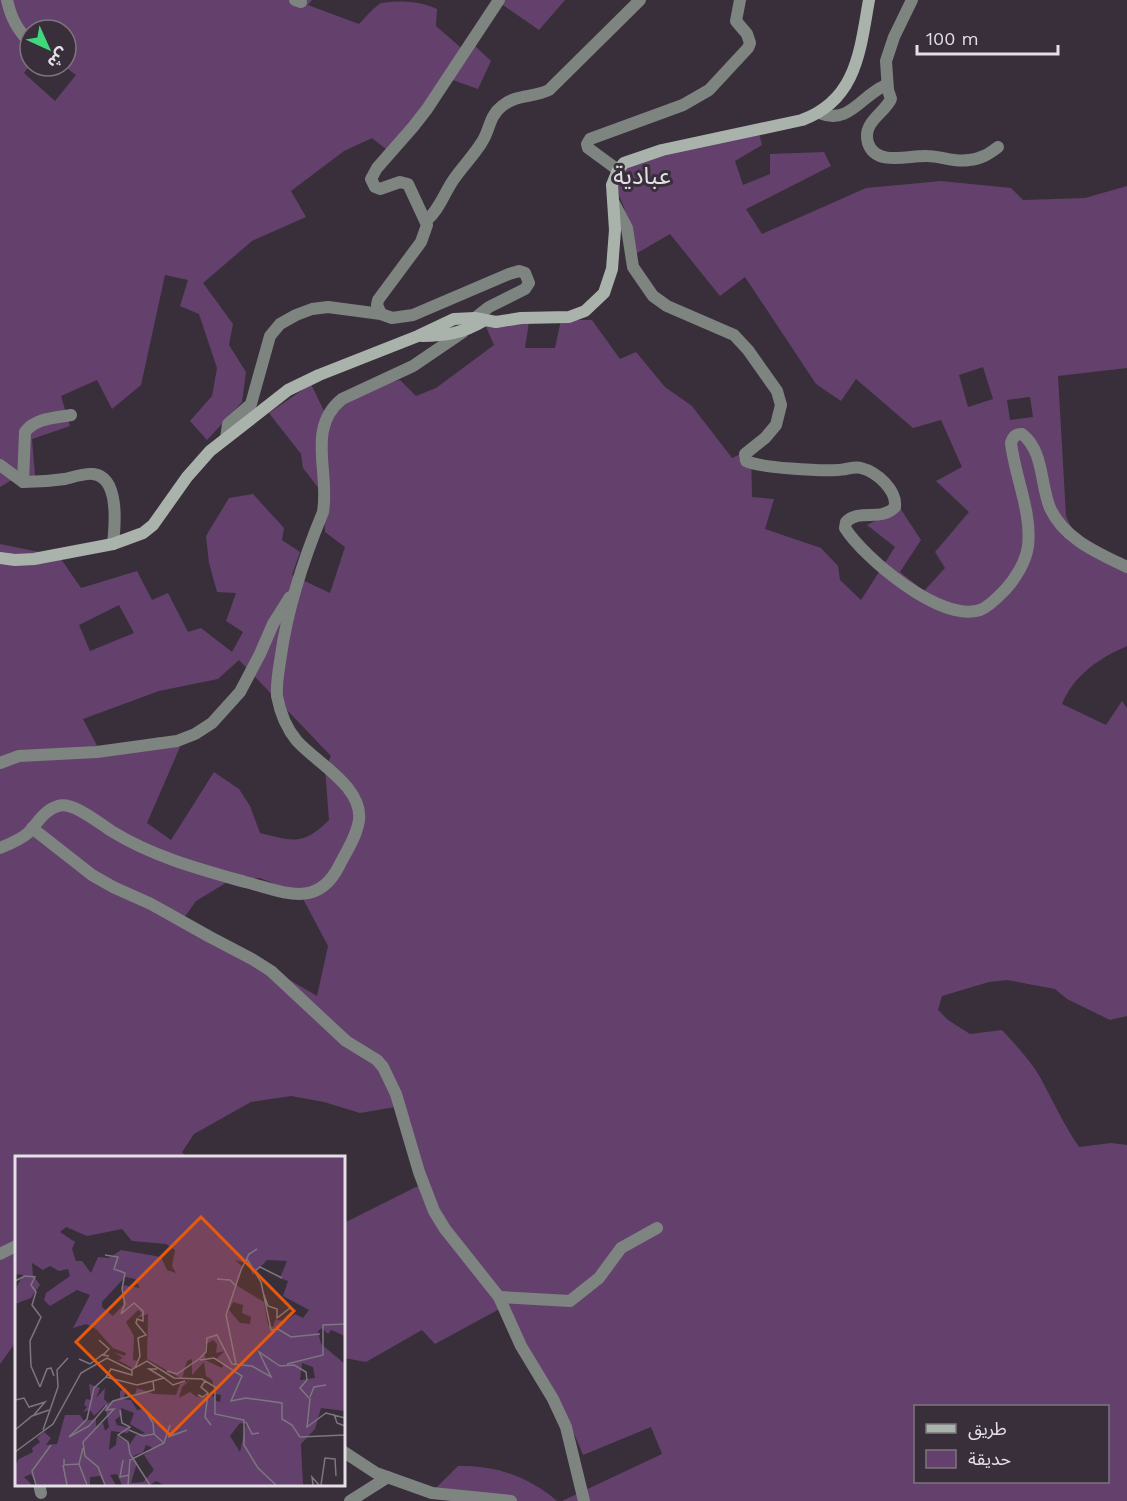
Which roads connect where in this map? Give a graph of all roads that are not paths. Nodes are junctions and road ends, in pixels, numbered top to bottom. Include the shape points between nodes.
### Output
1 (7, 0) edge
2 (499, 0) edge
3 (640, 0) edge
4 (740, 0) edge
5 (869, 0) edge
6 (912, 0) edge
7 (18, 30) edge
8 (888, 90) junction
9 (819, 113) junction
10 (998, 147) dead end
11 (618, 170) junction
12 (613, 202) junction
13 (426, 221) junction
14 (381, 314) junction
15 (479, 320) junction
16 (463, 332) junction
17 (418, 336) junction
18 (70, 415) dead end
19 (226, 438) junction
20 (0, 465) edge
21 (23, 482) junction
22 (113, 544) junction
23 (0, 558) edge
24 (1127, 567) edge
25 (295, 590) junction
26 (0, 763) edge
27 (32, 828) junction
28 (0, 848) edge
29 (657, 1228) dead end
30 (15, 1246) edge
31 (0, 1254) edge
32 (499, 1297) junction
33 (345, 1453) edge
34 (388, 1477) junction
35 (475, 1499) edge
36 (350, 1501) edge
37 (511, 1501) edge
38 (584, 1501) edge

1 - 7 street
2 - 13 street via 427,109 372,175 373,184 380,189 408,183
3 - 13 street via 549,90 521,96 501,106 482,143 454,178 437,211
4 - 11 street via 736,21 750,43 720,80 683,105 590,139 588,148
5 - 9 main road via 860,51 850,79 832,104
6 - 8 street via 886,61
8 - 9 street via 884,86 874,91 836,117
8 - 10 street via 891,99 868,131 868,142 874,152 894,159 926,156 967,161 988,155
9 - 11 main road via 662,150 631,159
11 - 12 main road via 612,185
12 - 15 main road via 612,269 596,303 569,317 489,323
12 - 24 street via 627,228 633,267 653,296 734,335 777,391 779,418 765,438 745,454 746,461 823,471 860,467 876,476 892,493 895,507 885,515 855,516 846,522 846,528 858,544 906,586 957,611 979,610 1009,585 1028,546 1028,522 1011,443 1017,434 1032,445 1050,508 1059,522 1085,546
13 - 14 street via 421,242 378,300
14 - 15 street via 392,318 413,315 509,274 525,273 529,283 525,289 489,307
14 - 19 street via 312,309 280,324 270,336 254,398 228,424
15 - 16 main road
15 - 17 main road via 454,319
16 - 17 main road
16 - 25 street via 413,366 342,399 327,414 321,435 323,512
17 - 19 main road via 303,382
18 - 21 street via 36,422 25,432
19 - 22 main road via 187,477 153,525 137,536
20 - 21 street
21 - 22 street via 94,474 103,479 112,492 115,509
22 - 23 main road via 33,559
25 - 26 street via 273,624 240,692 212,723 195,734 97,752 19,756
25 - 27 street via 277,680 279,706 298,742 352,792 359,810 357,828 329,882 317,891 296,895 186,866 143,848 70,806 56,806
27 - 28 street
27 - 32 street via 113,887 252,958 346,1041 377,1060 396,1094 434,1211
29 - 32 street via 621,1248 599,1278 570,1301
30 - 31 street
32 - 38 street via 566,1428
33 - 34 street
34 - 35 street via 432,1493
34 - 36 street
35 - 37 street

